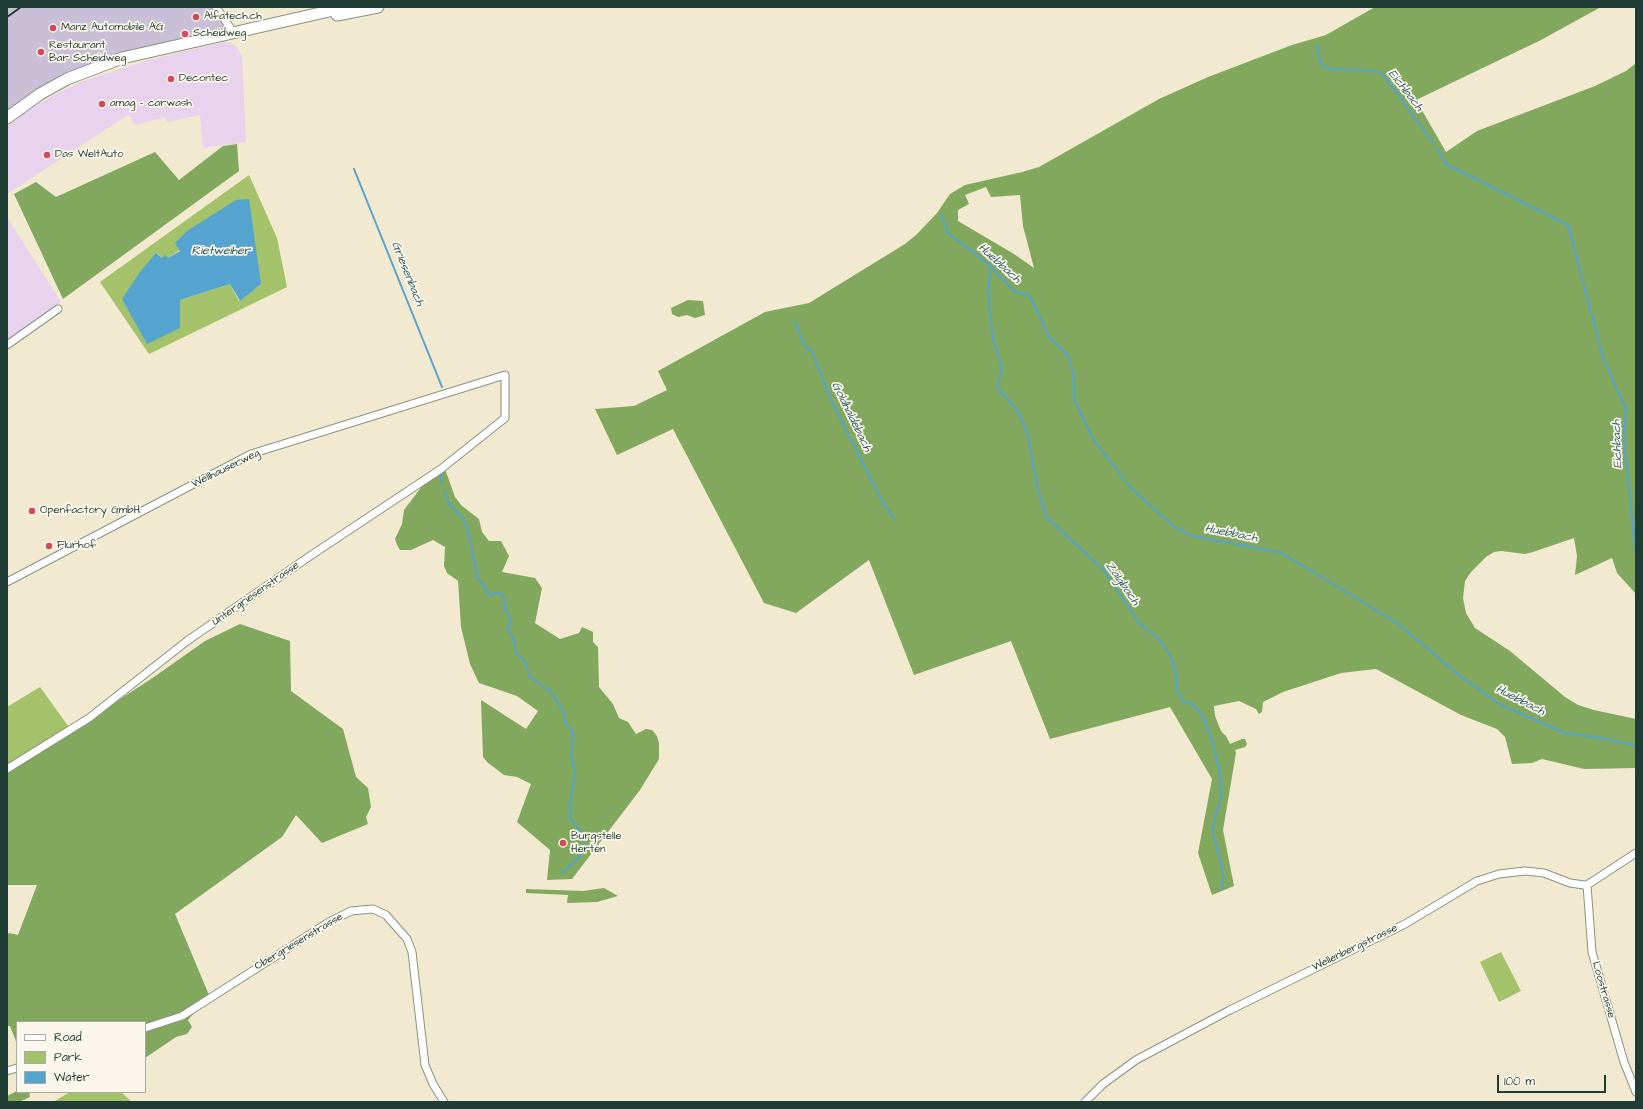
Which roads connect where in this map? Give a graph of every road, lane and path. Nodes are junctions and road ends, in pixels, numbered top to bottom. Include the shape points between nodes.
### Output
1 (216, 7) edge
2 (328, 7) edge
3 (347, 7) edge
4 (378, 7) edge
5 (299, 18) junction
6 (233, 32) junction
7 (7, 118) edge
8 (58, 309) dead end
9 (7, 345) edge
10 (505, 375) joint
11 (7, 582) edge
12 (7, 769) edge
13 (1636, 853) edge
14 (1587, 885) junction
15 (146, 1028) edge
16 (1636, 1092) edge
17 (444, 1102) edge
18 (1084, 1102) edge

1 - 6 street
2 - 5 main road
3 - 5 main road
4 - 5 main road via 347,14
5 - 6 main road
6 - 7 main road via 122,58 91,69 40,94
8 - 9 street
10 - 11 street, Wellhauserweg via 251,454
10 - 12 street, Untergriesenstrasse via 505,418 441,469 187,641 89,718
13 - 14 street
14 - 16 street, Loostrasse via 1592,952 1624,1062
14 - 18 street, Wellenbergstrasse via 1574,884 1544,873 1525,871 1499,874 1477,881 1405,924 1230,1010 1136,1060 1103,1084
15 - 17 street, Obergriesenstrasse via 182,1016 329,922 351,911 373,909 386,915 406,939 412,952 425,1065

